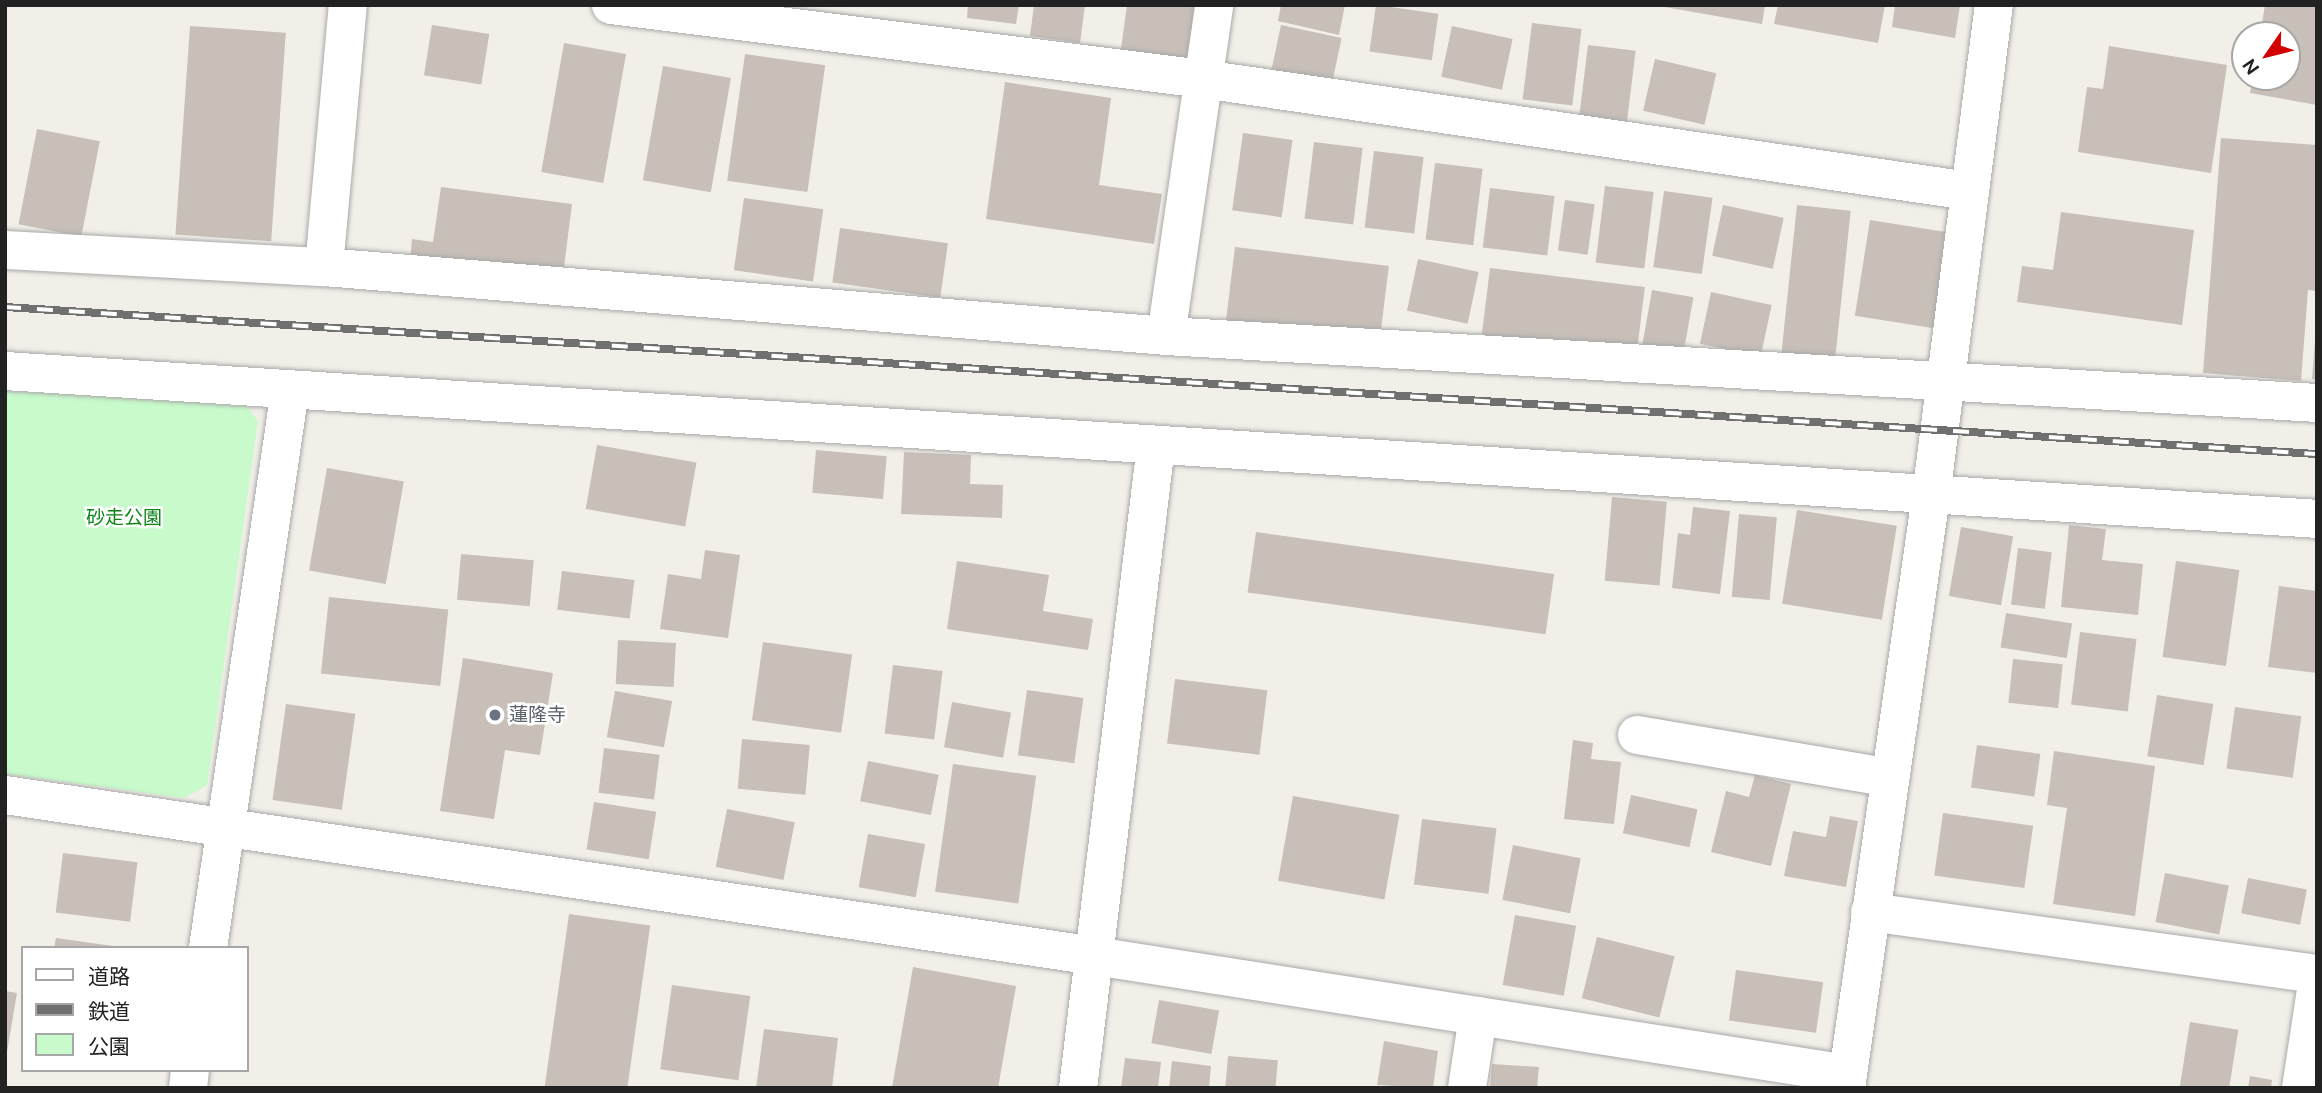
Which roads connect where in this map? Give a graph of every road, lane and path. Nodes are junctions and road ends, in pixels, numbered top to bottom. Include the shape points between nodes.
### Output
1 (348, 5) edge
2 (611, 5) edge
3 (1214, 5) edge
4 (1994, 5) edge
5 (1203, 79) junction
6 (1969, 191) junction
7 (5, 250) edge
8 (324, 267) junction
9 (1167, 337) junction
10 (5, 371) edge
11 (1944, 382) junction
12 (290, 390) junction
13 (2317, 403) edge
14 (1156, 445) junction
15 (1931, 496) junction
16 (2317, 519) edge
17 (1637, 735) dead end
18 (1890, 779) junction
19 (5, 795) edge
20 (227, 826) junction
21 (1870, 912) junction
22 (208, 946) edge
23 (1095, 956) junction
24 (2317, 974) edge
25 (2317, 983) edge
26 (1478, 1016) junction
27 (1847, 1081) edge
28 (1079, 1088) edge
29 (1467, 1088) edge
30 (2301, 1088) edge

1 - 8 street
2 - 5 street
3 - 5 street
4 - 6 street
5 - 6 street
5 - 9 street
6 - 11 street
7 - 8 street
8 - 9 street
9 - 11 street
10 - 12 street
11 - 13 street
11 - 15 street
12 - 14 street
12 - 20 street
14 - 15 street
14 - 23 street
15 - 16 street
15 - 18 street
17 - 18 street
18 - 21 street
19 - 20 street
20 - 22 street
20 - 23 street
21 - 24 street
21 - 27 street
23 - 26 street
23 - 28 street
25 - 30 street
26 - 27 street
26 - 29 street

